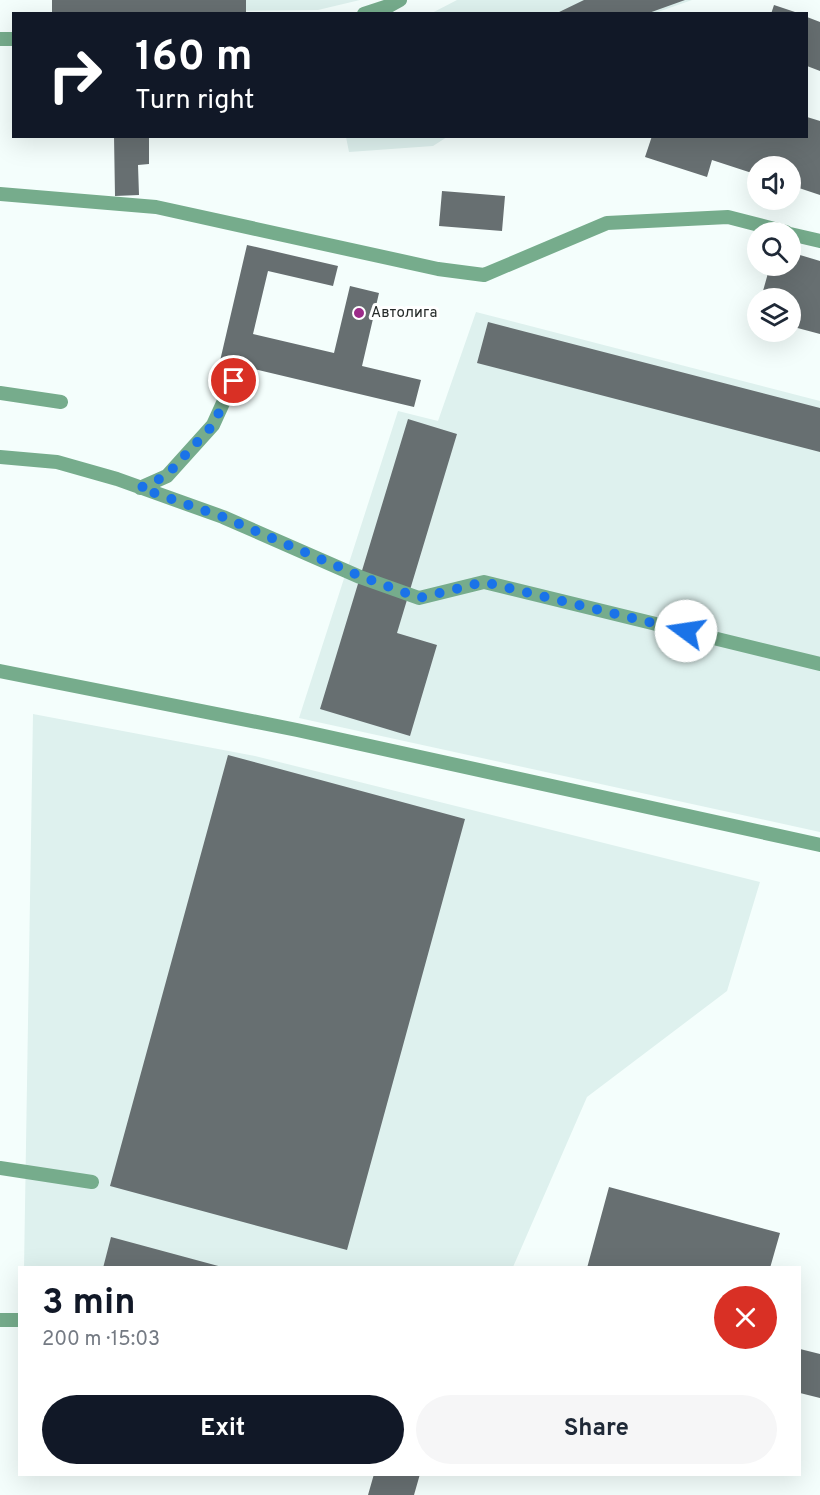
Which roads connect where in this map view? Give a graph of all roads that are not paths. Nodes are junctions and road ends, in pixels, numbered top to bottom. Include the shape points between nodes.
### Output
1 (400, 0) edge
2 (370, 12) edge
3 (0, 194) edge
4 (747, 223) edge
5 (801, 237) edge
6 (820, 241) edge
7 (234, 381) dead end
8 (0, 393) edge
9 (61, 402) dead end
10 (0, 457) edge
11 (140, 488) junction
12 (820, 664) edge
13 (0, 671) edge
14 (820, 845) edge
15 (0, 1168) edge
16 (92, 1182) dead end
17 (0, 1320) edge
18 (18, 1320) edge

1 - 2 lane
3 - 4 lane via 156,207 438,269 484,275 606,223 728,218
5 - 6 lane
7 - 11 lane via 213,425 166,476
8 - 9 lane
10 - 11 lane via 57,462
11 - 12 lane via 223,517 419,598 484,582
13 - 14 lane via 297,730
15 - 16 lane
17 - 18 lane

